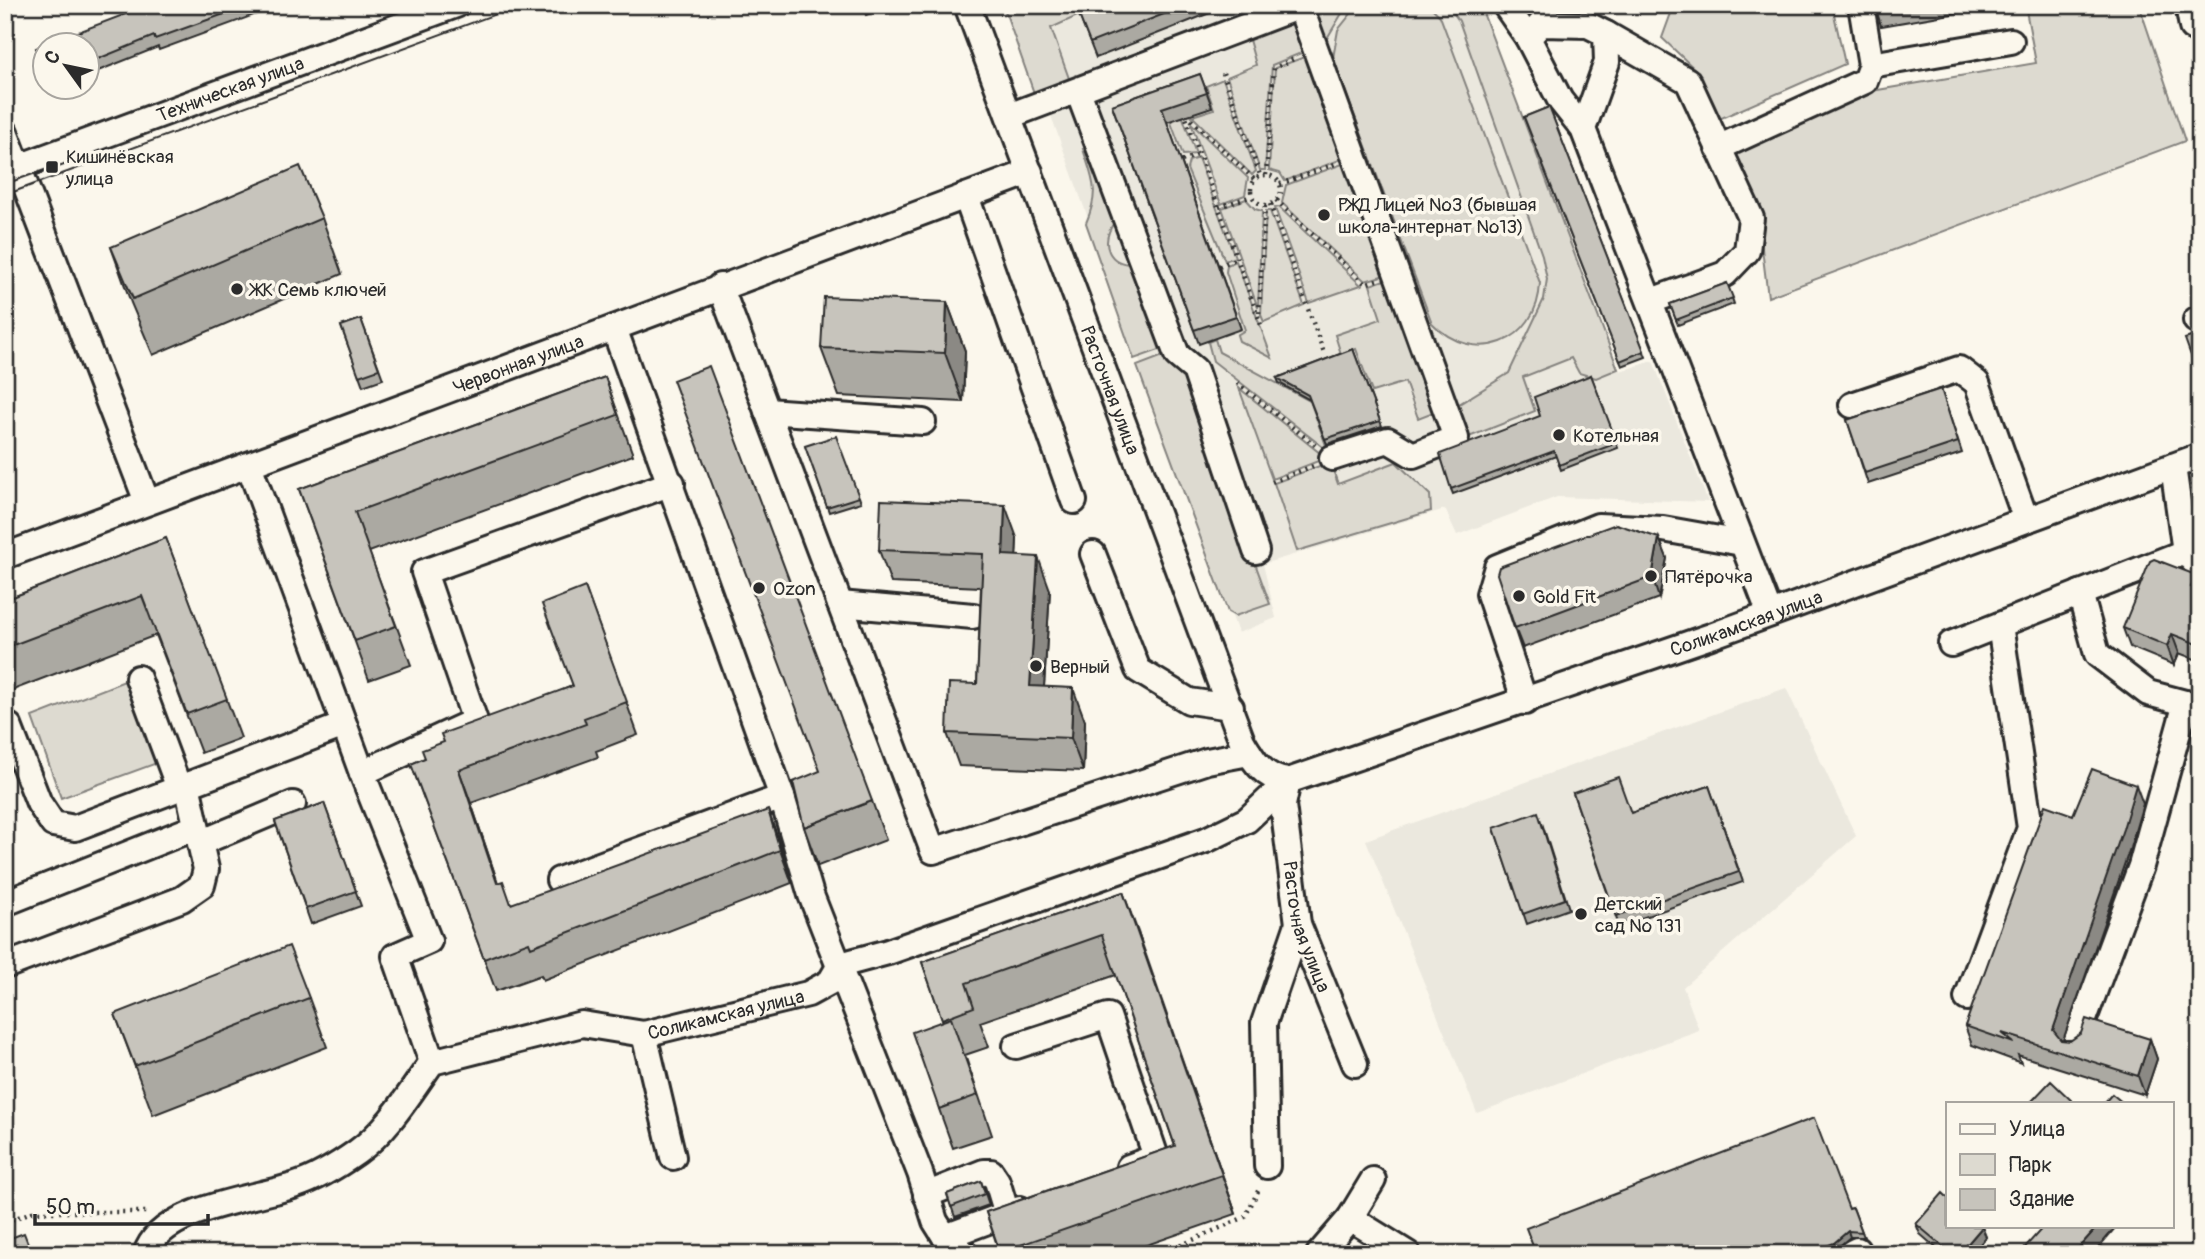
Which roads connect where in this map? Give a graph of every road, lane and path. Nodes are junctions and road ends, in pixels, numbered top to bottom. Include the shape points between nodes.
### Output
1 (456, 5) edge
2 (967, 5) edge
3 (1504, 5) edge
4 (1861, 5) edge
5 (2188, 5) edge
6 (2200, 31) edge
7 (1606, 34) junction
8 (1528, 38) junction
9 (2011, 41) dead end
10 (1315, 49) junction
11 (1871, 65) junction
12 (1223, 73) dead end
13 (1078, 91) junction
14 (1181, 102) edge
15 (1185, 114) junction
16 (1009, 116) junction
17 (1583, 129) junction
18 (5, 132) edge
19 (1718, 148) junction
20 (1200, 154) junction
21 (1354, 157) junction
22 (1182, 161) edge
23 (12, 169) edge
24 (1030, 172) junction
25 (1263, 175) junction
26 (1255, 180) junction
27 (1280, 184) junction
28 (966, 196) junction
29 (1252, 196) junction
30 (1276, 200) junction
31 (1268, 205) junction
32 (1219, 206) junction
33 (1238, 258) junction
34 (1219, 266) edge
35 (1395, 273) junction
36 (720, 286) junction
37 (1651, 301) junction
38 (1259, 317) junction
39 (1261, 325) dead end
40 (614, 328) junction
41 (1324, 353) dead end
42 (1237, 383) dead end
43 (1853, 405) dead end
44 (766, 411) junction
45 (923, 422) dead end
46 (2200, 456) edge
47 (1332, 458) junction
48 (249, 465) junction
49 (2173, 466) junction
50 (1272, 482) dead end
51 (671, 483) junction
52 (1074, 501) dead end
53 (147, 502) junction
54 (2026, 520) junction
55 (1742, 543) junction
56 (1256, 551) dead end
57 (1093, 554) dead end
58 (5, 556) edge
59 (2193, 560) edge
60 (2080, 593) junction
61 (840, 604) junction
62 (1770, 614) junction
63 (973, 616) dead end
64 (2000, 625) junction
65 (1951, 644) dead end
66 (138, 678) dead end
67 (1525, 702) junction
68 (2193, 705) edge
69 (1231, 707) junction
70 (344, 725) junction
71 (9, 726) dead end
72 (1255, 762) junction
73 (362, 773) junction
74 (1288, 781) junction
75 (183, 787) junction
76 (782, 797) junction
77 (293, 804) dead end
78 (198, 835) junction
79 (559, 880) dead end
80 (5, 903) edge
81 (1298, 924) junction
82 (841, 965) junction
83 (5, 966) edge
84 (1967, 998) dead end
85 (643, 1034) junction
86 (1016, 1046) dead end
87 (2074, 1046) edge
88 (432, 1062) junction
89 (1355, 1064) dead end
90 (673, 1157) dead end
91 (1268, 1166) joint
92 (1107, 1176) edge
93 (1373, 1180) dead end
94 (926, 1195) junction
95 (1044, 1200) edge
96 (160, 1213) dead end
97 (1007, 1214) junction
98 (1350, 1218) junction
99 (5, 1222) edge
100 (945, 1237) junction
101 (146, 1254) edge
102 (965, 1254) edge
103 (1161, 1254) edge
104 (1320, 1254) edge
105 (1408, 1254) edge

1 - 23 street, Техническая улица
2 - 16 street, Расточная улица
3 - 8 street
4 - 11 street
5 - 6 street via 2192,27
7 - 8 street via 1588,24 1541,24
7 - 17 street via 1607,62
7 - 19 street via 1688,81
8 - 17 street via 1560,100
9 - 11 street
10 - 13 street via 1300,6
10 - 21 street
10 - 25 path via 1274,68
11 - 19 street via 1865,81
12 - 25 path
13 - 16 street
13 - 56 street via 1177,355 1195,370
14 - 15 path
15 - 20 path
15 - 26 path
16 - 24 street, Расточная улица
17 - 37 street
18 - 23 street
19 - 37 street via 1751,218 1747,251 1725,274
20 - 22 path
20 - 32 path
21 - 27 path
21 - 35 street
23 - 53 street
24 - 28 street, Червонная улица
24 - 69 street, Расточная улица
25 - 26 path
25 - 27 path
26 - 29 path
27 - 30 path
28 - 36 street, Червонная улица
28 - 52 street
29 - 31 path
29 - 32 path
30 - 31 path
30 - 35 path via 1364,284
31 - 38 path
31 - 41 path
32 - 33 path
33 - 34 path
33 - 38 path
35 - 47 street via 1456,438 1413,455 1388,440
36 - 40 street, Червонная улица
36 - 44 street
37 - 55 street
38 - 39 path
40 - 48 street, Червонная улица
40 - 51 street
42 - 47 path
43 - 54 street via 1959,369 1977,383
44 - 45 street
44 - 61 street
46 - 49 street, Соликамская улица
47 - 50 path
48 - 53 street, Червонная улица
48 - 70 street
49 - 54 street, Соликамская улица
49 - 59 street
51 - 73 street via 424,572 475,722
51 - 76 street
53 - 58 street, Червонная улица
54 - 62 street, Соликамская улица
55 - 62 street
55 - 67 street via 1663,529 1598,526 1497,567 1489,594
57 - 69 street via 1138,670 1189,701
59 - 60 street
60 - 64 street
60 - 68 street via 2097,654 2148,694
61 - 63 street
61 - 72 street via 933,851 1207,761
62 - 67 street, Соликамская улица
64 - 65 street
64 - 84 street via 2030,828
66 - 75 street
67 - 74 street, Соликамская улица
68 - 87 street via 2141,866
69 - 72 street, Расточная улица
70 - 73 street
70 - 75 street
71 - 75 street via 39,803 53,824 75,828
72 - 74 street via 1276,780
73 - 88 street via 429,941 396,956
74 - 81 street, Расточная улица via 1283,804
74 - 82 street, Соликамская улица via 1247,820 1206,840
75 - 78 street
76 - 79 street
76 - 82 street via 811,895
77 - 78 street
78 - 80 street
78 - 83 street via 206,869 202,885 182,899
81 - 89 street, Расточная улица
81 - 91 street via 1264,1023
82 - 85 street, Соликамская улица via 830,982 808,994
82 - 94 street
85 - 88 street, Соликамская улица via 582,1024
85 - 90 street
86 - 92 street via 1108,1016 1156,1157
88 - 101 street via 394,1114 357,1152 298,1185 205,1210 165,1226
91 - 103 path via 1245,1216
93 - 98 street
94 - 97 street via 991,1172
94 - 100 street
95 - 97 street
96 - 99 path via 32,1212
97 - 100 street
98 - 104 street
98 - 105 street
100 - 102 street

